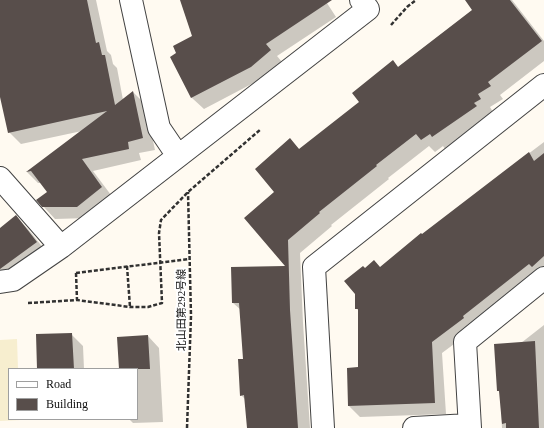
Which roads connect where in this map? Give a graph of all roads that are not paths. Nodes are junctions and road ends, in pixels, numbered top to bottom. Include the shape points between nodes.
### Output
1 (131, 0) edge
2 (361, 0) edge
3 (544, 85) edge
4 (178, 156) junction
5 (0, 178) edge
6 (61, 246) junction
7 (544, 278) edge
8 (0, 282) edge
9 (469, 427) edge
10 (323, 428) edge
11 (414, 428) edge

1 - 4 street via 159,128
2 - 4 street via 368,9
3 - 10 street via 314,267
4 - 6 street
5 - 6 street
6 - 8 street via 13,280
7 - 9 street via 465,342
9 - 11 street

